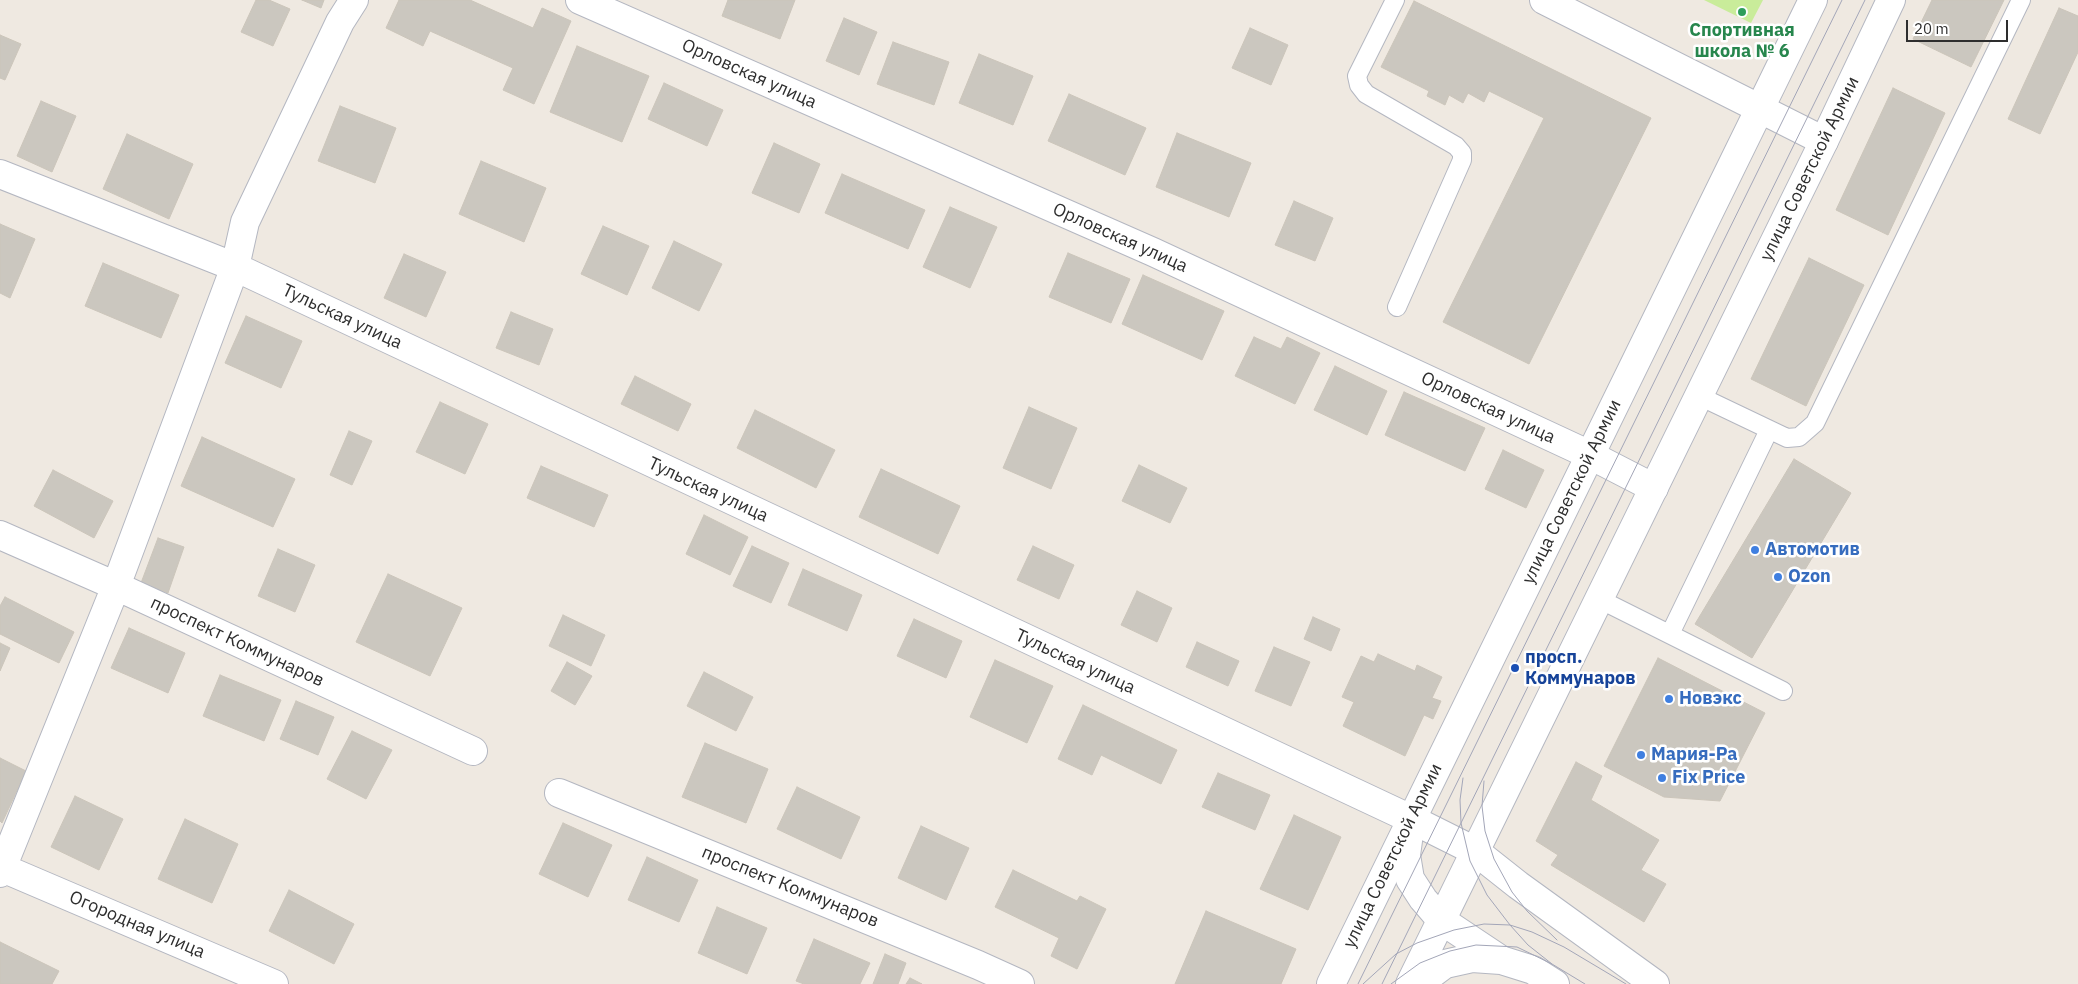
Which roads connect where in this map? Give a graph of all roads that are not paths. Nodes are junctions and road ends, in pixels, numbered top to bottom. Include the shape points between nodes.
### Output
1 (354, 0) edge
2 (580, 0) edge
3 (1394, 0) edge
4 (1544, 0) edge
5 (1813, 0) edge
6 (1891, 0) edge
7 (2021, 0) edge
8 (1761, 108) junction
9 (1824, 141) junction
10 (0, 174) edge
11 (235, 267) junction
12 (1397, 307) dead end
13 (1699, 396) junction
14 (1769, 430) junction
15 (1590, 455) junction
16 (1654, 488) junction
17 (0, 535) edge
18 (116, 586) junction
19 (1599, 599) junction
20 (1670, 634) junction
21 (1783, 691) dead end
22 (473, 751) dead end
23 (559, 793) dead end
24 (1411, 820) junction
25 (1475, 851) junction
26 (1, 869) edge
27 (1441, 920) junction
28 (1501, 960) junction
29 (274, 984) edge
30 (1020, 984) edge
31 (1330, 984) edge
32 (1410, 984) edge
33 (1418, 984) edge
34 (1555, 984) edge
35 (1655, 984) edge

1 - 11 street via 340,22 245,222
2 - 15 street, Орловская улица via 1153,252
3 - 12 lane via 1357,76 1359,85 1366,94 1456,146 1462,153 1462,160
4 - 8 street
5 - 8 street, улица Советской Армии
6 - 9 street, улица Советской Армии
7 - 14 lane via 1815,424 1798,437 1787,438
8 - 9 street
8 - 15 street, улица Советской Армии
9 - 13 street, улица Советской Армии
10 - 11 street, Тульская улица
11 - 18 street
11 - 24 street, Тульская улица
13 - 14 lane
13 - 16 street, улица Советской Армии
14 - 20 lane
15 - 16 street, Орловская улица
15 - 24 street, улица Советской Армии
16 - 19 street, улица Советской Армии
17 - 18 street, проспект Коммунаров
18 - 22 street, проспект Коммунаров
18 - 26 street
19 - 20 lane
19 - 25 street, улица Советской Армии
20 - 21 lane
23 - 30 street, проспект Коммунаров
24 - 25 street, Тульская улица
24 - 27 street via 1406,855 1410,879
24 - 31 street, улица Советской Армии
25 - 27 street, улица Советской Армии
25 - 35 street via 1518,886
26 - 29 street, Огородная улица
27 - 28 street
27 - 32 street, улица Советской Армии
28 - 33 street via 1472,958 1444,964
28 - 34 street via 1533,970

